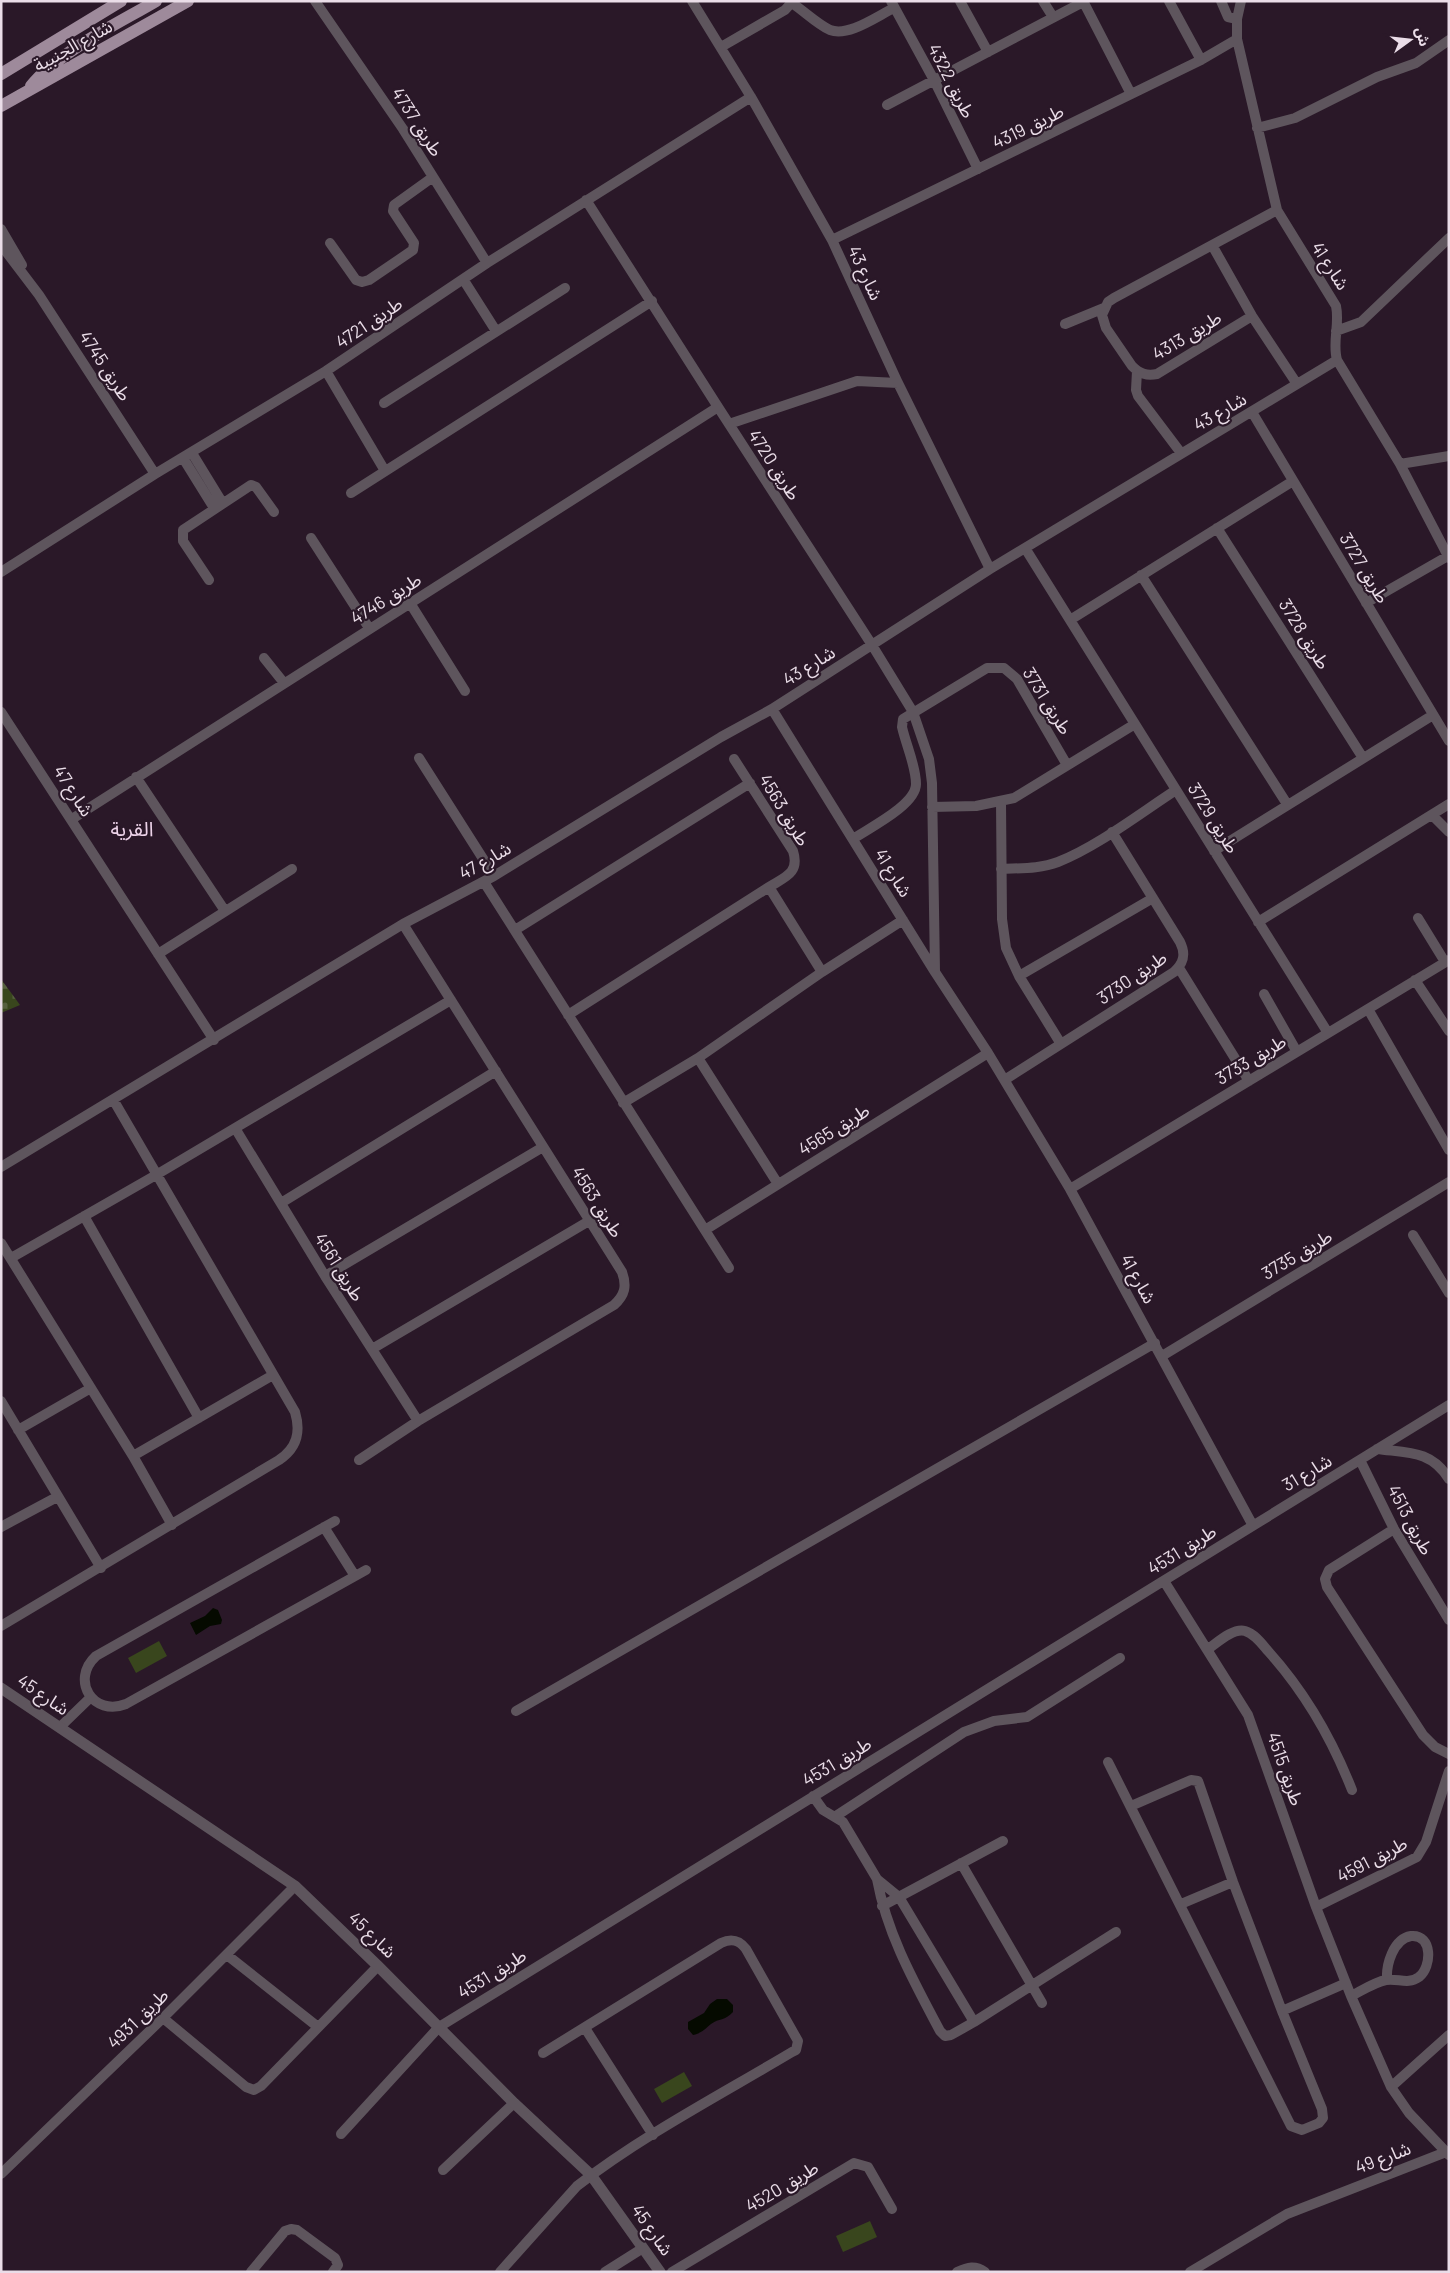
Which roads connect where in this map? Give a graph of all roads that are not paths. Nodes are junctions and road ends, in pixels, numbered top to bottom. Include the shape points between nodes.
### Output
1 (121, 1) edge
2 (156, 1) edge
3 (188, 1) edge
4 (315, 1) edge
5 (692, 1) edge
6 (960, 1) edge
7 (1043, 1) edge
8 (1083, 1) edge
9 (1169, 1) edge
10 (1221, 1) edge
11 (1241, 1) edge
12 (792, 2) edge
13 (893, 4) edge
14 (1054, 17) junction
15 (1237, 19) junction
16 (1237, 39) junction
17 (1449, 40) edge
18 (721, 47) junction
19 (988, 52) junction
20 (1201, 60) junction
21 (1, 74) edge
22 (934, 80) junction
23 (25, 93) junction
24 (1132, 94) junction
25 (752, 97) junction
26 (887, 105) dead end
27 (1, 106) edge
28 (1257, 128) junction
29 (978, 169) junction
30 (433, 177) junction
31 (586, 200) junction
32 (1277, 210) junction
33 (1, 229) edge
34 (1449, 238) edge
35 (832, 240) junction
36 (330, 243) dead end
37 (1, 245) edge
38 (1212, 245) junction
39 (487, 263) junction
40 (26, 276) junction
41 (462, 279) junction
42 (565, 288) dead end
43 (652, 301) junction
44 (1104, 308) junction
45 (1252, 316) junction
46 (1065, 324) dead end
47 (496, 331) junction
48 (1336, 331) junction
49 (1337, 360) junction
50 (326, 371) junction
51 (1137, 371) junction
52 (898, 383) junction
53 (1297, 384) junction
54 (384, 403) dead end
55 (718, 407) junction
56 (1252, 412) junction
57 (728, 424) junction
58 (1181, 453) junction
59 (187, 456) junction
60 (1449, 456) edge
61 (1400, 464) junction
62 (384, 471) junction
63 (155, 474) junction
64 (1293, 481) junction
65 (351, 493) dead end
66 (218, 505) junction
67 (274, 512) dead end
68 (1217, 528) junction
69 (311, 538) dead end
70 (1025, 548) junction
71 (1448, 557) edge
72 (990, 569) junction
73 (1, 572) edge
74 (1141, 576) junction
75 (209, 580) dead end
76 (410, 603) junction
77 (1366, 603) junction
78 (1070, 620) junction
79 (369, 628) junction
80 (872, 645) junction
81 (264, 658) dead end
82 (284, 683) junction
83 (465, 691) dead end
84 (772, 708) junction
85 (1, 712) edge
86 (913, 712) junction
87 (1433, 715) junction
88 (1134, 724) junction
89 (1449, 741) edge
90 (420, 758) dead end
91 (1363, 758) junction
92 (734, 759) dead end
93 (1067, 766) junction
94 (136, 777) junction
95 (750, 783) junction
96 (1176, 790) junction
97 (1001, 802) junction
98 (1287, 804) junction
99 (1449, 804) edge
100 (932, 807) junction
101 (1432, 815) junction
102 (72, 818) junction
103 (1112, 832) junction
104 (1449, 832) edge
105 (853, 839) junction
106 (1214, 851) junction
107 (292, 869) dead end
108 (1001, 869) junction
109 (494, 876) junction
110 (484, 882) junction
111 (769, 887) junction
112 (1153, 898) junction
113 (225, 911) junction
114 (1418, 918) dead end
115 (903, 920) junction
116 (1258, 922) junction
117 (403, 924) junction
118 (515, 930) junction
119 (158, 954) junction
120 (1447, 961) edge
121 (1179, 968) junction
122 (822, 972) junction
123 (935, 972) junction
124 (1019, 976) junction
125 (1416, 980) junction
126 (1264, 994) dead end
127 (451, 1000) junction
128 (1368, 1009) junction
129 (568, 1014) junction
130 (1449, 1031) edge
131 (1328, 1033) junction
132 (214, 1040) junction
133 (1061, 1044) junction
134 (1297, 1052) junction
135 (984, 1056) junction
136 (698, 1058) junction
137 (496, 1071) junction
138 (1006, 1079) junction
139 (1249, 1081) junction
140 (114, 1101) junction
141 (623, 1103) junction
142 (234, 1128) junction
143 (543, 1147) junction
144 (1449, 1150) edge
145 (1, 1167) edge
146 (156, 1175) junction
147 (1449, 1182) edge
148 (778, 1184) junction
149 (1070, 1189) junction
150 (280, 1203) junction
151 (84, 1216) junction
152 (589, 1221) junction
153 (705, 1230) junction
154 (1413, 1235) dead end
155 (1, 1242) edge
156 (11, 1258) junction
157 (729, 1268) dead end
158 (324, 1276) junction
159 (1449, 1293) edge
160 (1155, 1343) junction
161 (372, 1349) junction
162 (1162, 1356) junction
163 (273, 1375) junction
164 (91, 1388) junction
165 (1, 1401) edge
166 (1449, 1405) edge
167 (199, 1418) junction
168 (418, 1421) junction
169 (18, 1430) junction
170 (1378, 1449) junction
171 (133, 1456) junction
172 (359, 1460) dead end
173 (1360, 1460) junction
174 (1449, 1479) edge
175 (57, 1497) junction
176 (335, 1521) dead end
177 (1252, 1524) junction
178 (1, 1526) edge
179 (172, 1526) junction
180 (324, 1527) junction
181 (1394, 1529) junction
182 (101, 1568) junction
183 (366, 1570) dead end
184 (355, 1576) junction
185 (1164, 1581) junction
186 (1449, 1620) edge
187 (1, 1626) edge
188 (1208, 1649) junction
189 (1120, 1658) dead end
190 (1, 1688) edge
191 (90, 1697) junction
192 (516, 1711) dead end
193 (60, 1727) junction
194 (1449, 1754) edge
195 (1108, 1762) dead end
196 (1449, 1771) edge
197 (1352, 1790) dead end
198 (813, 1796) junction
199 (1131, 1806) junction
200 (836, 1816) junction
201 (1003, 1841) dead end
202 (962, 1863) junction
203 (877, 1879) junction
204 (1233, 1882) junction
205 (295, 1886) junction
206 (898, 1897) junction
207 (1181, 1904) junction
208 (882, 1906) junction
209 (1316, 1907) junction
210 (1116, 1932) dead end
211 (227, 1955) junction
212 (378, 1966) junction
213 (1386, 1980) junction
214 (1346, 1983) junction
215 (1032, 1984) junction
216 (1351, 1996) junction
217 (1042, 2003) dead end
218 (1282, 2011) junction
219 (162, 2018) junction
220 (974, 2022) junction
221 (318, 2027) junction
222 (439, 2027) junction
223 (585, 2028) junction
224 (1449, 2035) edge
225 (543, 2053) dead end
226 (1392, 2087) junction
227 (514, 2103) junction
228 (341, 2134) dead end
229 (653, 2135) junction
230 (1447, 2153) edge
231 (442, 2170) dead end
232 (1, 2174) edge
233 (591, 2175) junction
234 (892, 2209) dead end
235 (643, 2248) junction
236 (251, 2272) edge
237 (333, 2272) edge
238 (500, 2272) edge
239 (605, 2272) edge
240 (660, 2272) edge
241 (672, 2272) edge
242 (958, 2272) edge
243 (985, 2272) edge
244 (1190, 2272) edge

1 - 21 main road, شارع الجنبية
2 - 23 main road via 68,55 47,70
3 - 23 main road, شارع الجنبية
4 - 30 street, طريق 4737
5 - 18 street, شارع 43
6 - 19 street
7 - 14 street
8 - 14 street
8 - 24 street
9 - 20 street
10 - 15 street via 1228,17
11 - 15 street, شارع 41
12 - 13 street, طريق 4322 via 836,32 851,29
12 - 18 street via 785,10
13 - 22 street, طريق 4322
14 - 19 street
15 - 16 street, شارع 41
16 - 20 street, طريق 4319
16 - 28 street, شارع 41
17 - 28 street via 1416,63 1377,77 1295,118
18 - 25 street, شارع 43
19 - 22 street
20 - 24 street, طريق 4319
22 - 26 street
22 - 29 street, طريق 4322
23 - 27 main road, شارع الجنبية
24 - 29 street, طريق 4319
25 - 31 street, طريق 4721
25 - 35 street, شارع 43
28 - 32 street, شارع 41
29 - 35 street, طريق 4319
30 - 36 street via 394,205 393,211 414,243 413,250 368,280 356,280
30 - 39 street, طريق 4737
31 - 39 street, طريق 4721
31 - 43 street, طريق 4720
32 - 38 street
32 - 48 street, شارع 41 via 1332,298 1338,314
33 - 40 street, طريق 4745
34 - 48 street via 1361,322
35 - 52 street, شارع 43
37 - 40 street, طريق 4745
38 - 44 street via 1114,298
38 - 45 street
39 - 41 street, طريق 4721
40 - 63 street, طريق 4745
41 - 47 street
41 - 50 street, طريق 4721
42 - 47 street
43 - 55 street, طريق 4720
43 - 62 street
44 - 46 street
44 - 51 street, طريق 4313 via 1103,321
45 - 51 street, طريق 4313 via 1157,374
45 - 53 street
47 - 54 street
48 - 49 street, شارع 41
49 - 53 street, شارع 43
49 - 61 street, شارع 41
50 - 59 street, طريق 4721
50 - 62 street
51 - 58 street, طريق 4313 via 1138,396
52 - 57 street via 857,381
52 - 72 street, شارع 43
53 - 56 street, شارع 43
55 - 57 street, طريق 4720
55 - 76 street, طريق 4746
56 - 58 street, شارع 43
56 - 64 street, طريق 3727
57 - 80 street, طريق 4720
58 - 70 street, شارع 43
59 - 63 street, طريق 4721
59 - 66 street
60 - 61 street
61 - 71 street, شارع 41
62 - 65 street
63 - 73 street, طريق 4721
64 - 68 street
64 - 77 street, طريق 3727
66 - 67 street via 254,485
66 - 75 street via 181,533
68 - 74 street
68 - 91 street, طريق 3728
69 - 79 street
70 - 72 street, شارع 43
70 - 78 street, طريق 3729
71 - 77 street
72 - 80 street, شارع 43
74 - 78 street
74 - 98 street
76 - 79 street, طريق 4746
76 - 83 street
77 - 87 street, طريق 3727
78 - 88 street, طريق 3729
79 - 82 street, طريق 4746
80 - 84 street, شارع 43
80 - 86 street
81 - 82 street
82 - 94 street, طريق 4746
84 - 105 street, شارع 41
84 - 109 street, شارع 47
85 - 102 street, شارع 47
86 - 93 street, طريق 3731 via 987,668 1004,668 1018,679
86 - 100 street via 928,759
86 - 105 street via 903,719 902,727 916,783 913,796
87 - 89 street, طريق 3727
87 - 91 street
88 - 93 street
88 - 96 street, طريق 3729
90 - 109 street
91 - 98 street
92 - 95 street, طريق 4563
93 - 97 street via 1025,792
94 - 102 street, طريق 4746
94 - 113 street
95 - 111 street, طريق 4563 via 796,861 790,873
95 - 118 street
96 - 103 street
96 - 106 street, طريق 3729
97 - 100 street
97 - 108 street
98 - 106 street
99 - 101 street
100 - 123 street
101 - 104 street
101 - 116 street
102 - 119 street, شارع 47
103 - 108 street via 1057,862
103 - 112 street, طريق 3730
105 - 115 street, شارع 41
106 - 116 street, طريق 3729
107 - 113 street
108 - 124 street via 1003,934
109 - 110 street, شارع 47
110 - 117 street, شارع 47
110 - 118 street
111 - 122 street
111 - 129 street
112 - 121 street, طريق 3730 via 1183,948 1183,962
112 - 124 street
113 - 119 street
114 - 120 street
115 - 122 street
115 - 123 street, شارع 41
116 - 131 street, طريق 3729
117 - 127 street, طريق 4563
117 - 132 street, شارع 47
118 - 129 street
119 - 132 street, شارع 47
120 - 125 street, طريق 3733
121 - 133 street, طريق 3730
121 - 139 street
122 - 136 street
123 - 135 street, شارع 41
124 - 133 street
125 - 128 street, طريق 3733
125 - 130 street
126 - 134 street
127 - 137 street, طريق 4563
127 - 142 street
128 - 131 street, طريق 3733
128 - 144 street
129 - 141 street
131 - 134 street, طريق 3733
132 - 140 street, شارع 47
133 - 138 street, طريق 3730
134 - 139 street, طريق 3733
135 - 138 street, شارع 41
135 - 148 street, طريق 4565
136 - 141 street
136 - 148 street
137 - 143 street, طريق 4563
137 - 150 street
138 - 149 street, شارع 41
139 - 149 street, طريق 3733
140 - 145 street, شارع 47
140 - 146 street
141 - 153 street
142 - 146 street
142 - 150 street, طريق 4561
143 - 152 street, طريق 4563
143 - 158 street
146 - 151 street
146 - 163 street
147 - 162 street, طريق 3735
148 - 153 street, طريق 4565
149 - 160 street, شارع 41
150 - 158 street, طريق 4561
151 - 156 street
151 - 167 street
152 - 161 street
152 - 168 street, طريق 4563 via 622,1272 625,1290 621,1299
153 - 157 street
154 - 159 street
155 - 156 street
156 - 164 street
158 - 161 street, طريق 4561
160 - 162 street, شارع 41
160 - 192 street
161 - 168 street, طريق 4561
162 - 177 street, شارع 41
163 - 167 street
163 - 179 street via 298,1421 293,1448 279,1460
164 - 169 street
164 - 171 street
165 - 169 street
166 - 170 street, شارع 31
167 - 171 street
168 - 172 street
169 - 175 street
170 - 173 street, شارع 31
170 - 174 street via 1424,1456 1436,1462
171 - 179 street
173 - 177 street, شارع 31
173 - 181 street, طريق 4513
175 - 178 street
175 - 182 street
176 - 180 street
177 - 185 street, طريق 4531
179 - 182 street
180 - 184 street
180 - 191 street via 96,1656 84,1675
181 - 186 street, طريق 4513
181 - 194 street via 1329,1570 1324,1579 1423,1735 1435,1747
182 - 187 street
183 - 184 street
184 - 191 street via 126,1704 111,1708
185 - 188 street, طريق 4515
185 - 198 street, طريق 4531
188 - 197 street via 1236,1631 1246,1631 1257,1638 1315,1713
188 - 209 street, طريق 4515 via 1253,1725
189 - 200 street via 1027,1717 994,1722 964,1732
190 - 193 street, شارع 45
191 - 193 street
193 - 205 street, شارع 45
195 - 199 street
196 - 209 street, طريق 4591 via 1426,1842 1417,1857
198 - 200 street via 823,1810
198 - 222 street, طريق 4531
199 - 204 street via 1191,1780 1198,1781
199 - 207 street
200 - 203 street
201 - 202 street
202 - 206 street
202 - 215 street
203 - 206 street
203 - 208 street
204 - 207 street
204 - 218 street
205 - 211 street, طريق 4931
205 - 212 street, شارع 45
206 - 208 street
206 - 220 street
207 - 218 street via 1291,2126 1302,2130 1319,2123 1323,2118 1322,2109
208 - 220 street via 900,1954 942,2034 948,2036
209 - 214 street, طريق 4515
210 - 215 street
211 - 219 street, طريق 4931
211 - 221 street
212 - 221 street
212 - 222 street, شارع 45
213 - 213 street via 1411,1981 1427,1970 1428,1948 1422,1939 1413,1936 1396,1946 1389,1958
213 - 216 street
214 - 216 street, طريق 4515
214 - 218 street
215 - 217 street
215 - 220 street
216 - 226 street, طريق 4515
219 - 221 street via 246,2087 254,2090
219 - 232 street, طريق 4931
222 - 227 street, شارع 45
222 - 228 street, طريق 4531
223 - 225 street
223 - 229 street
223 - 229 street via 726,1941 738,1941 746,1950 798,2041 796,2050
224 - 226 street
226 - 230 street, شارع 49 via 1409,2113
227 - 231 street
227 - 233 street, شارع 45
229 - 233 street
230 - 244 street, شارع 49 via 1287,2214
233 - 235 street, شارع 45
233 - 238 street via 577,2186
234 - 241 street, طريق 4520 via 868,2167 854,2163
235 - 239 street
235 - 240 street, شارع 45
236 - 237 street via 291,2228 336,2258 338,2265
242 - 243 street via 967,2267 977,2267

